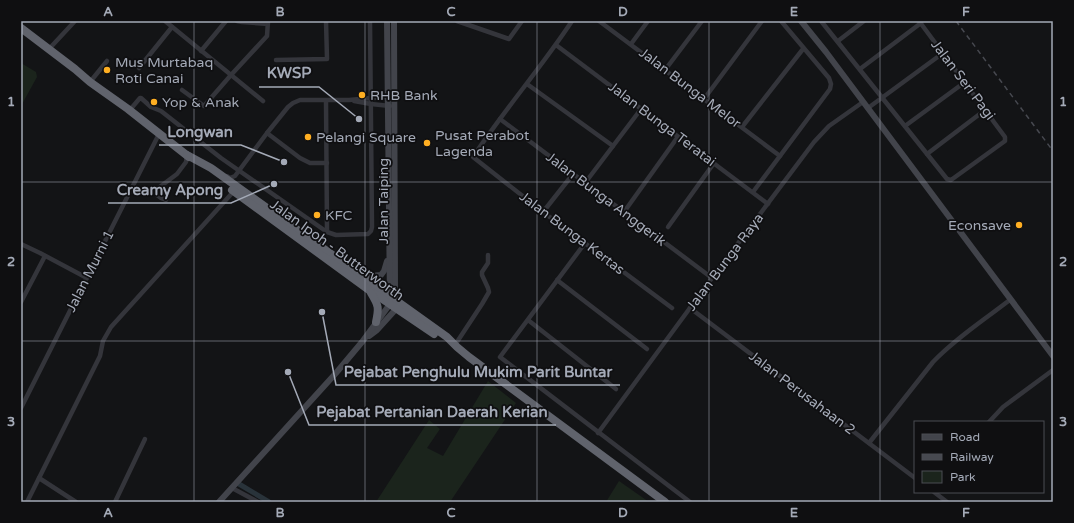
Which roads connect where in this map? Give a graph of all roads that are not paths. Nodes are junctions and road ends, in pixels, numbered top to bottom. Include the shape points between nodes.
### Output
1 (75, 21) edge
2 (165, 21) edge
3 (226, 21) edge
4 (237, 21) edge
5 (326, 21) edge
6 (370, 21) edge
7 (387, 21) edge
8 (394, 21) edge
9 (457, 21) edge
10 (522, 21) edge
11 (572, 21) edge
12 (600, 21) edge
13 (648, 21) edge
14 (702, 21) edge
15 (762, 21) edge
16 (781, 21) edge
17 (802, 21) edge
18 (821, 21) edge
19 (864, 21) edge
20 (268, 22) edge
21 (920, 22) edge
22 (172, 27) junction
23 (21, 28) edge
24 (838, 41) junction
25 (631, 44) junction
26 (556, 45) junction
27 (49, 49) junction
28 (803, 49) junction
29 (202, 51) junction
30 (943, 53) junction
31 (276, 60) dead end
32 (107, 61) dead end
33 (139, 68) dead end
34 (860, 69) junction
35 (665, 70) junction
36 (231, 75) junction
37 (90, 82) junction
38 (965, 82) junction
39 (527, 84) junction
40 (182, 90) dead end
41 (391, 97) junction
42 (882, 97) junction
43 (371, 98) junction
44 (704, 99) junction
45 (349, 100) junction
46 (264, 101) dead end
47 (326, 101) junction
48 (863, 102) junction
49 (371, 104) junction
50 (391, 106) junction
51 (868, 108) junction
52 (641, 109) junction
53 (985, 110) junction
54 (129, 111) junction
55 (500, 119) junction
56 (905, 126) junction
57 (742, 127) junction
58 (267, 133) junction
59 (159, 134) junction
60 (677, 138) dead end
61 (614, 146) junction
62 (927, 154) junction
63 (780, 156) junction
64 (186, 160) junction
65 (326, 163) junction
66 (714, 163) junction
67 (239, 171) junction
68 (220, 174) junction
69 (573, 174) junction
70 (235, 176) junction
71 (585, 183) junction
72 (234, 191) junction
73 (245, 192) junction
74 (753, 192) junction
75 (166, 200) dead end
76 (768, 204) junction
77 (543, 212) junction
78 (624, 212) junction
79 (668, 227) dead end
80 (327, 232) junction
81 (585, 243) junction
82 (21, 244) edge
83 (488, 255) dead end
84 (45, 256) junction
85 (389, 257) junction
86 (360, 274) junction
87 (87, 278) junction
88 (712, 278) junction
89 (557, 280) junction
90 (369, 290) junction
91 (1011, 299) junction
92 (21, 302) edge
93 (393, 303) junction
94 (672, 308) dead end
95 (690, 308) junction
96 (528, 320) junction
97 (376, 322) junction
98 (362, 342) junction
99 (456, 346) junction
100 (647, 349) dead end
101 (1053, 356) edge
102 (1053, 370) edge
103 (616, 389) dead end
104 (21, 408) edge
105 (990, 421) edge
106 (598, 433) junction
107 (146, 439) dead end
108 (869, 443) junction
109 (914, 477) edge
110 (39, 478) junction
111 (232, 488) junction
112 (936, 493) edge
113 (27, 502) edge
114 (76, 502) edge
115 (115, 502) edge
116 (219, 502) edge
117 (258, 502) edge
118 (665, 502) edge
119 (690, 502) edge
120 (947, 502) edge

1 - 27 street
2 - 22 street
3 - 29 street
4 - 20 street
5 - 31 street via 327,59
6 - 43 street
7 - 41 main road, Jalan Taiping
8 - 41 main road, Jalan Taiping
9 - 10 street via 509,39
11 - 26 street
12 - 25 street, Jalan Bunga Melor
13 - 25 street
14 - 35 street
15 - 44 street
16 - 28 street
17 - 48 main road
18 - 24 street
19 - 24 street
20 - 36 street via 267,36
21 - 30 street, Jalan Seri Pagi
21 - 34 street
22 - 29 street
22 - 33 street
23 - 27 highway, Jalan Ipoh - Butterworth
24 - 34 street
25 - 35 street, Jalan Bunga Melor
26 - 39 street
26 - 52 street, Jalan Bunga Teratai
27 - 37 highway, Jalan Ipoh - Butterworth
28 - 57 street
28 - 63 street via 829,78 830,89
29 - 36 street
30 - 38 street, Jalan Seri Pagi
30 - 42 street
32 - 37 street
34 - 42 street
35 - 44 street, Jalan Bunga Melor
36 - 40 street via 204,106
36 - 46 street
37 - 54 highway, Jalan Ipoh - Butterworth
38 - 53 street, Jalan Seri Pagi
38 - 56 street
39 - 55 street
39 - 61 street
41 - 43 street
41 - 50 main road, Jalan Taiping
42 - 51 street
42 - 56 street
43 - 45 street
43 - 49 street
44 - 57 street, Jalan Bunga Melor
45 - 47 street
45 - 49 street
47 - 58 street via 300,100 293,103
47 - 65 street
48 - 51 main road
48 - 76 street, Jalan Bunga Raya via 829,126 814,142
49 - 50 street
49 - 80 street via 371,231 368,234 336,235
50 - 85 main road, Jalan Taiping
50 - 93 main road, Jalan Taiping
51 - 91 main road
52 - 61 street
52 - 66 street, Jalan Bunga Teratai
53 - 62 street
53 - 62 street, Jalan Seri Pagi via 1005,137 1005,141 951,180 946,179
54 - 59 highway, Jalan Ipoh - Butterworth
54 - 67 street via 140,98
55 - 69 street, Jalan Bunga Anggerik
55 - 77 street, Jalan Bunga Kertas via 472,157
56 - 62 street
57 - 63 street, Jalan Bunga Melor
58 - 65 street via 300,158 310,162
58 - 67 street
59 - 64 highway, Jalan Ipoh - Butterworth
59 - 87 street, Jalan Murni 1
60 - 78 street
61 - 71 street
63 - 74 street
64 - 68 highway, Jalan Ipoh - Butterworth via 211,168
64 - 72 highway, Jalan Ipoh - Butterworth
64 - 75 street via 176,175 157,189 158,195
65 - 80 street
66 - 74 street, Jalan Bunga Teratai
66 - 79 street
67 - 70 street
67 - 80 street
68 - 70 street via 230,178
68 - 73 highway, Jalan Ipoh - Butterworth
69 - 71 street, Jalan Bunga Anggerik
69 - 77 street
70 - 73 street via 235,182 244,187
71 - 78 street, Jalan Bunga Anggerik
72 - 90 highway, Jalan Ipoh - Butterworth
72 - 110 street via 111,327 103,341 100,356
73 - 86 highway, Jalan Ipoh - Butterworth
74 - 76 street, Jalan Bunga Teratai
76 - 88 street, Jalan Bunga Raya
77 - 81 street, Jalan Bunga Kertas
78 - 88 street, Jalan Bunga Anggerik
81 - 89 street
81 - 94 street, Jalan Bunga Kertas
82 - 84 street
83 - 99 street via 488,262 482,275 489,292
84 - 87 street
84 - 92 street
85 - 86 main road via 381,275
85 - 93 main road, Jalan Taiping
86 - 93 highway, Jalan Ipoh - Butterworth
87 - 104 street, Jalan Murni 1
88 - 95 street, Jalan Bunga Raya
89 - 96 street
89 - 100 street
90 - 93 highway, Jalan Ipoh - Butterworth
90 - 97 highway via 378,305
91 - 101 main road
91 - 108 street via 965,333 933,362
93 - 97 main road
93 - 98 main road via 377,330
93 - 99 highway, Jalan Ipoh - Butterworth via 444,341
95 - 106 street, Jalan Bunga Raya
95 - 108 street, Jalan Perusahaan 2
96 - 103 street
96 - 106 street via 500,357
97 - 98 main road
98 - 111 main road
99 - 118 highway, Jalan Ipoh - Butterworth
102 - 105 street via 1003,407
106 - 119 street
107 - 115 street
108 - 109 street, Jalan Perusahaan 2
110 - 113 street
110 - 114 street
111 - 116 main road
111 - 117 street
112 - 120 street

